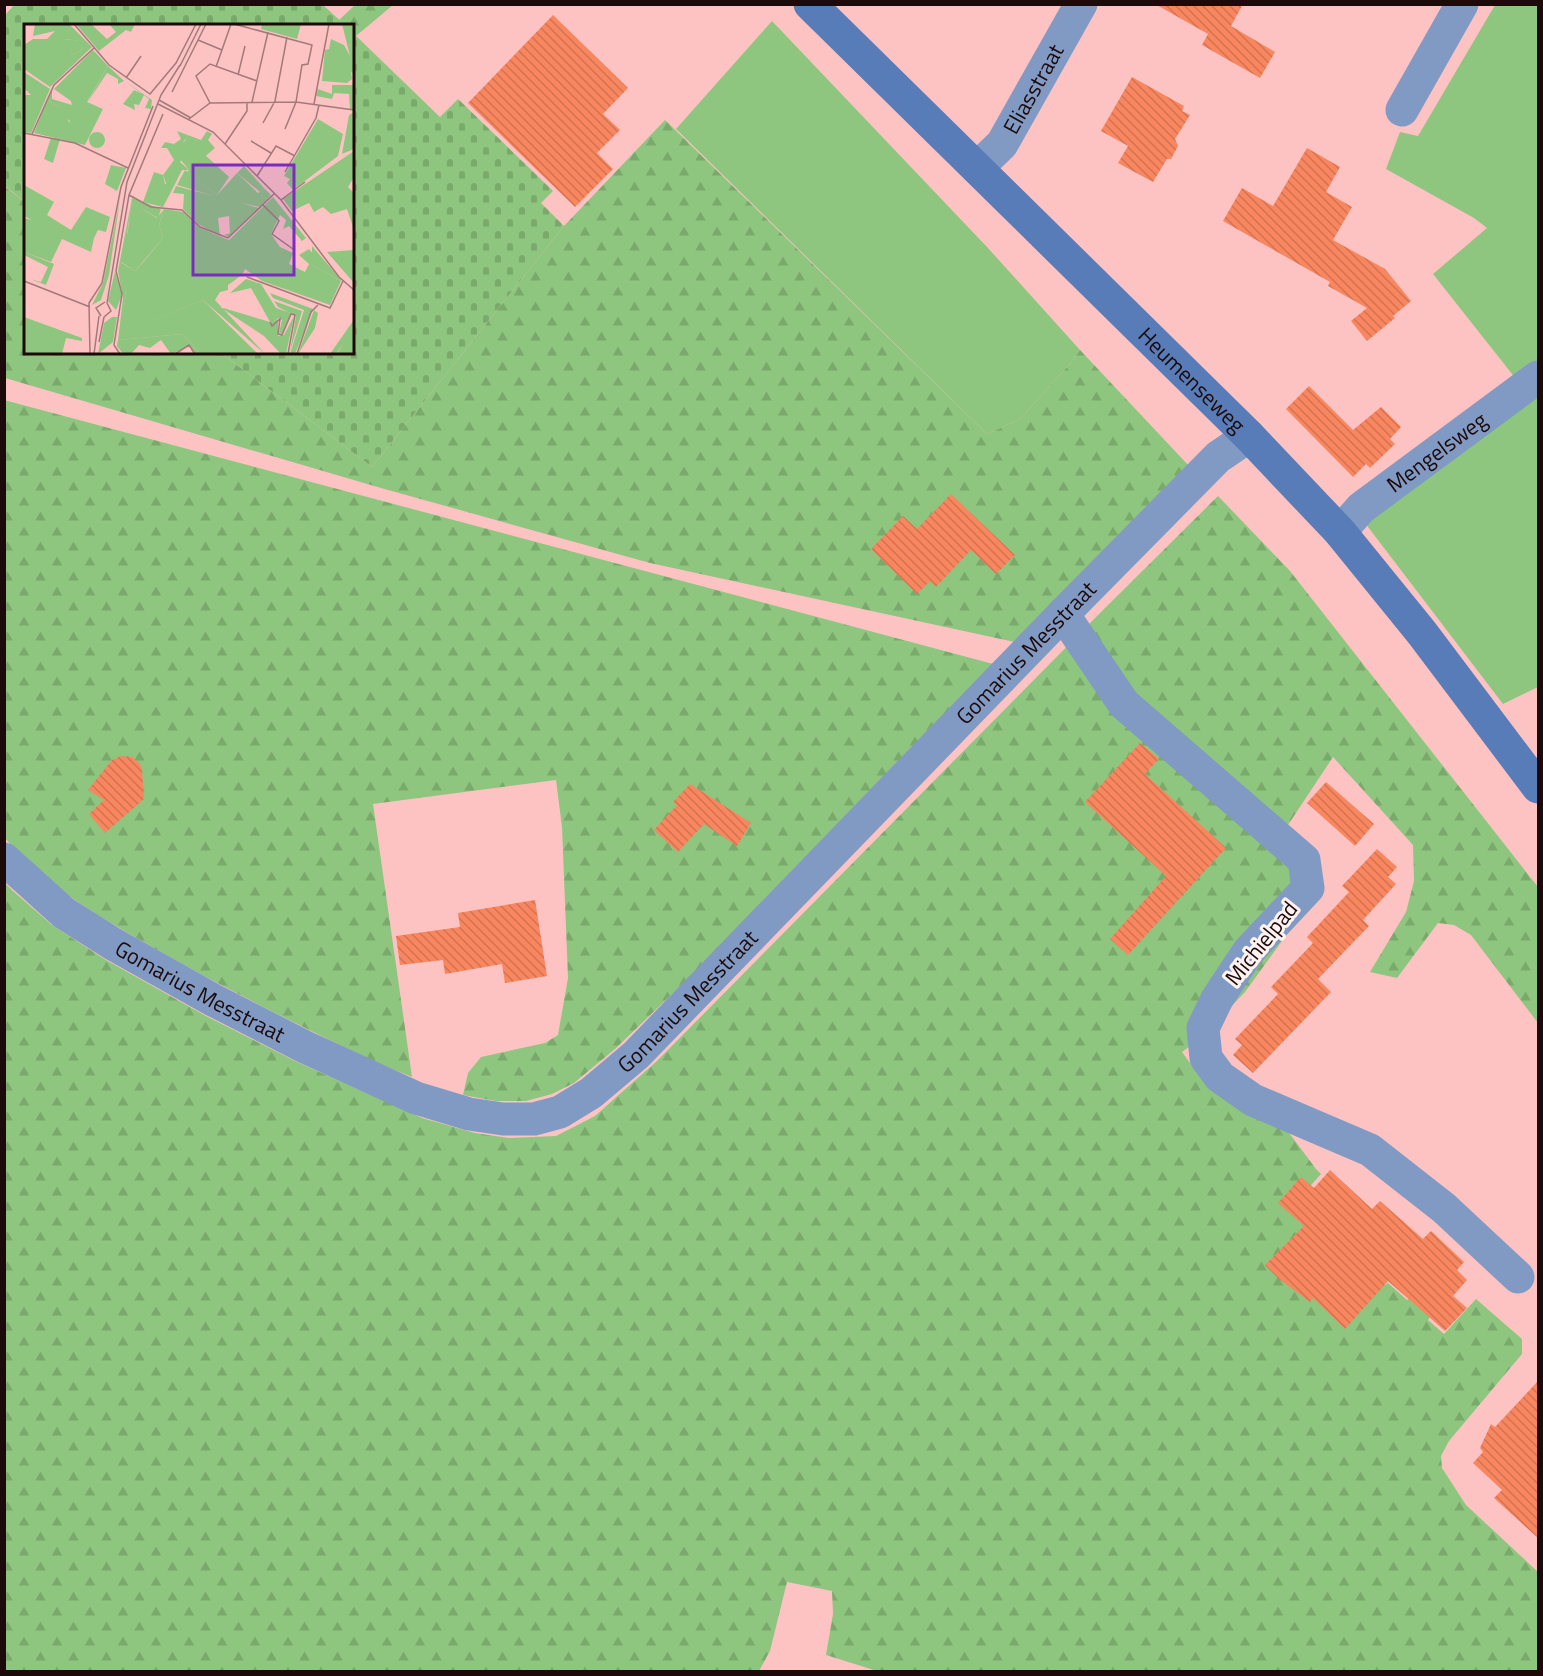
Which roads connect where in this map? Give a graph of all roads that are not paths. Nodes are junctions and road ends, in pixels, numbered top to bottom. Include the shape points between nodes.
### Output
1 (810, 4) edge
2 (1081, 4) edge
3 (1462, 4) edge
4 (1401, 110) dead end
5 (977, 168) junction
6 (1539, 376) edge
7 (1249, 436) junction
8 (1340, 532) junction
9 (1064, 614) junction
10 (1539, 787) edge
11 (4, 859) edge
12 (1518, 1276) dead end

1 - 5 street, Heumenseweg
2 - 5 street, Eliasstraat via 1002,144
3 - 4 street
5 - 7 street, Heumenseweg
6 - 8 street, Mengelsweg via 1361,508
7 - 8 street, Heumenseweg
7 - 9 street, Gomarius Messtraat via 1218,457
8 - 10 street, Heumenseweg
9 - 11 street, Gomarius Messtraat via 636,1055 591,1094 560,1112 534,1119 469,1114 416,1098 305,1047 113,944 64,913
9 - 12 street, Michielpad via 1124,704 1304,860 1308,888 1248,952 1217,999 1203,1028 1206,1058 1220,1077 1253,1100 1370,1150 1444,1208

